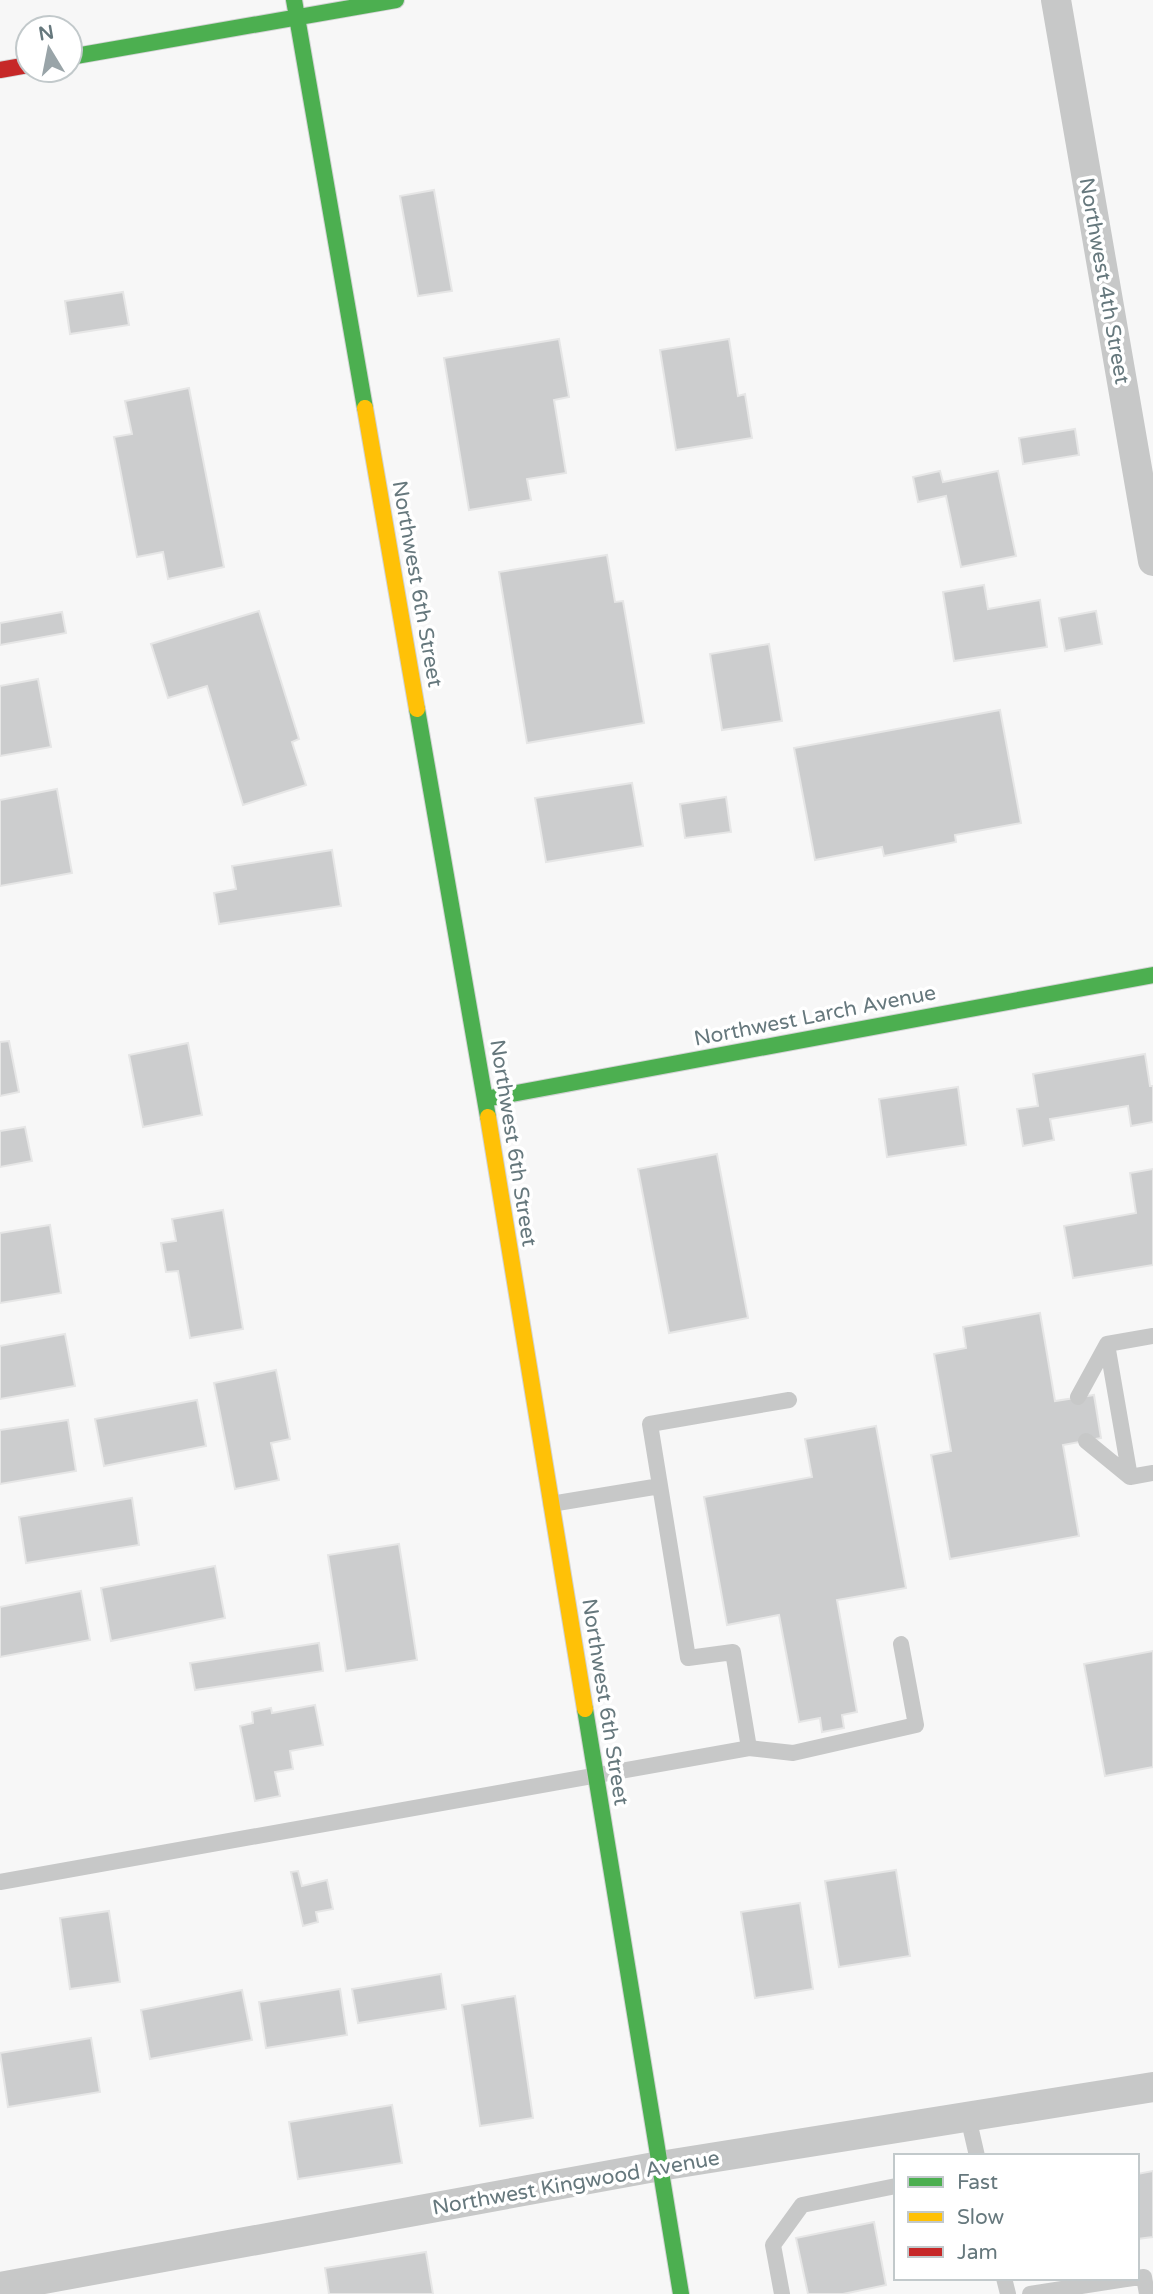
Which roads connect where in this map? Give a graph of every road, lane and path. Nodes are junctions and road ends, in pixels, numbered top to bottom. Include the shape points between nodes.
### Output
1 (294, 0) edge
2 (396, 0) edge
3 (1056, 0) edge
4 (297, 18) junction
5 (84, 55) edge
6 (1153, 561) edge
7 (1153, 975) edge
8 (485, 1099) junction
9 (1153, 1336) edge
10 (1107, 1344) junction
11 (1078, 1397) dead end
12 (789, 1400) dead end
13 (1086, 1441) dead end
14 (1153, 1473) edge
15 (1130, 1477) junction
16 (660, 1486) junction
17 (551, 1504) junction
18 (901, 1644) dead end
19 (749, 1748) junction
20 (595, 1774) junction
21 (0, 1882) edge
22 (1153, 2087) edge
23 (968, 2117) junction
24 (977, 2154) edge
25 (660, 2166) junction
26 (894, 2186) edge
27 (1139, 2278) edge
28 (1122, 2280) edge
29 (50, 2286) edge
30 (0, 2287) edge
31 (681, 2294) edge
32 (782, 2294) edge
33 (1030, 2294) edge
34 (1147, 2294) edge

1 - 4 main road, Northwest 6th Street
2 - 4 main road
3 - 6 street, Northwest 4th Street
4 - 5 main road
4 - 8 main road, Northwest 6th Street
7 - 8 main road, Northwest Larch Avenue
8 - 17 main road, Northwest 6th Street
9 - 10 lane
10 - 11 lane
10 - 15 lane
12 - 16 lane via 650,1424
13 - 15 lane
14 - 15 lane
16 - 17 lane
16 - 19 lane via 688,1658 733,1652
17 - 20 main road, Northwest 6th Street
18 - 19 lane via 916,1725 793,1753
19 - 20 lane
20 - 21 lane
20 - 25 main road, Northwest 6th Street
22 - 23 street, Northwest Kingwood Avenue
23 - 24 lane
23 - 25 street, Northwest Kingwood Avenue
25 - 29 street, Northwest Kingwood Avenue
25 - 31 main road, Northwest 6th Street
26 - 32 lane via 802,2205 773,2245
27 - 34 lane via 1144,2277
28 - 33 lane
29 - 30 street, Northwest Kingwood Avenue

